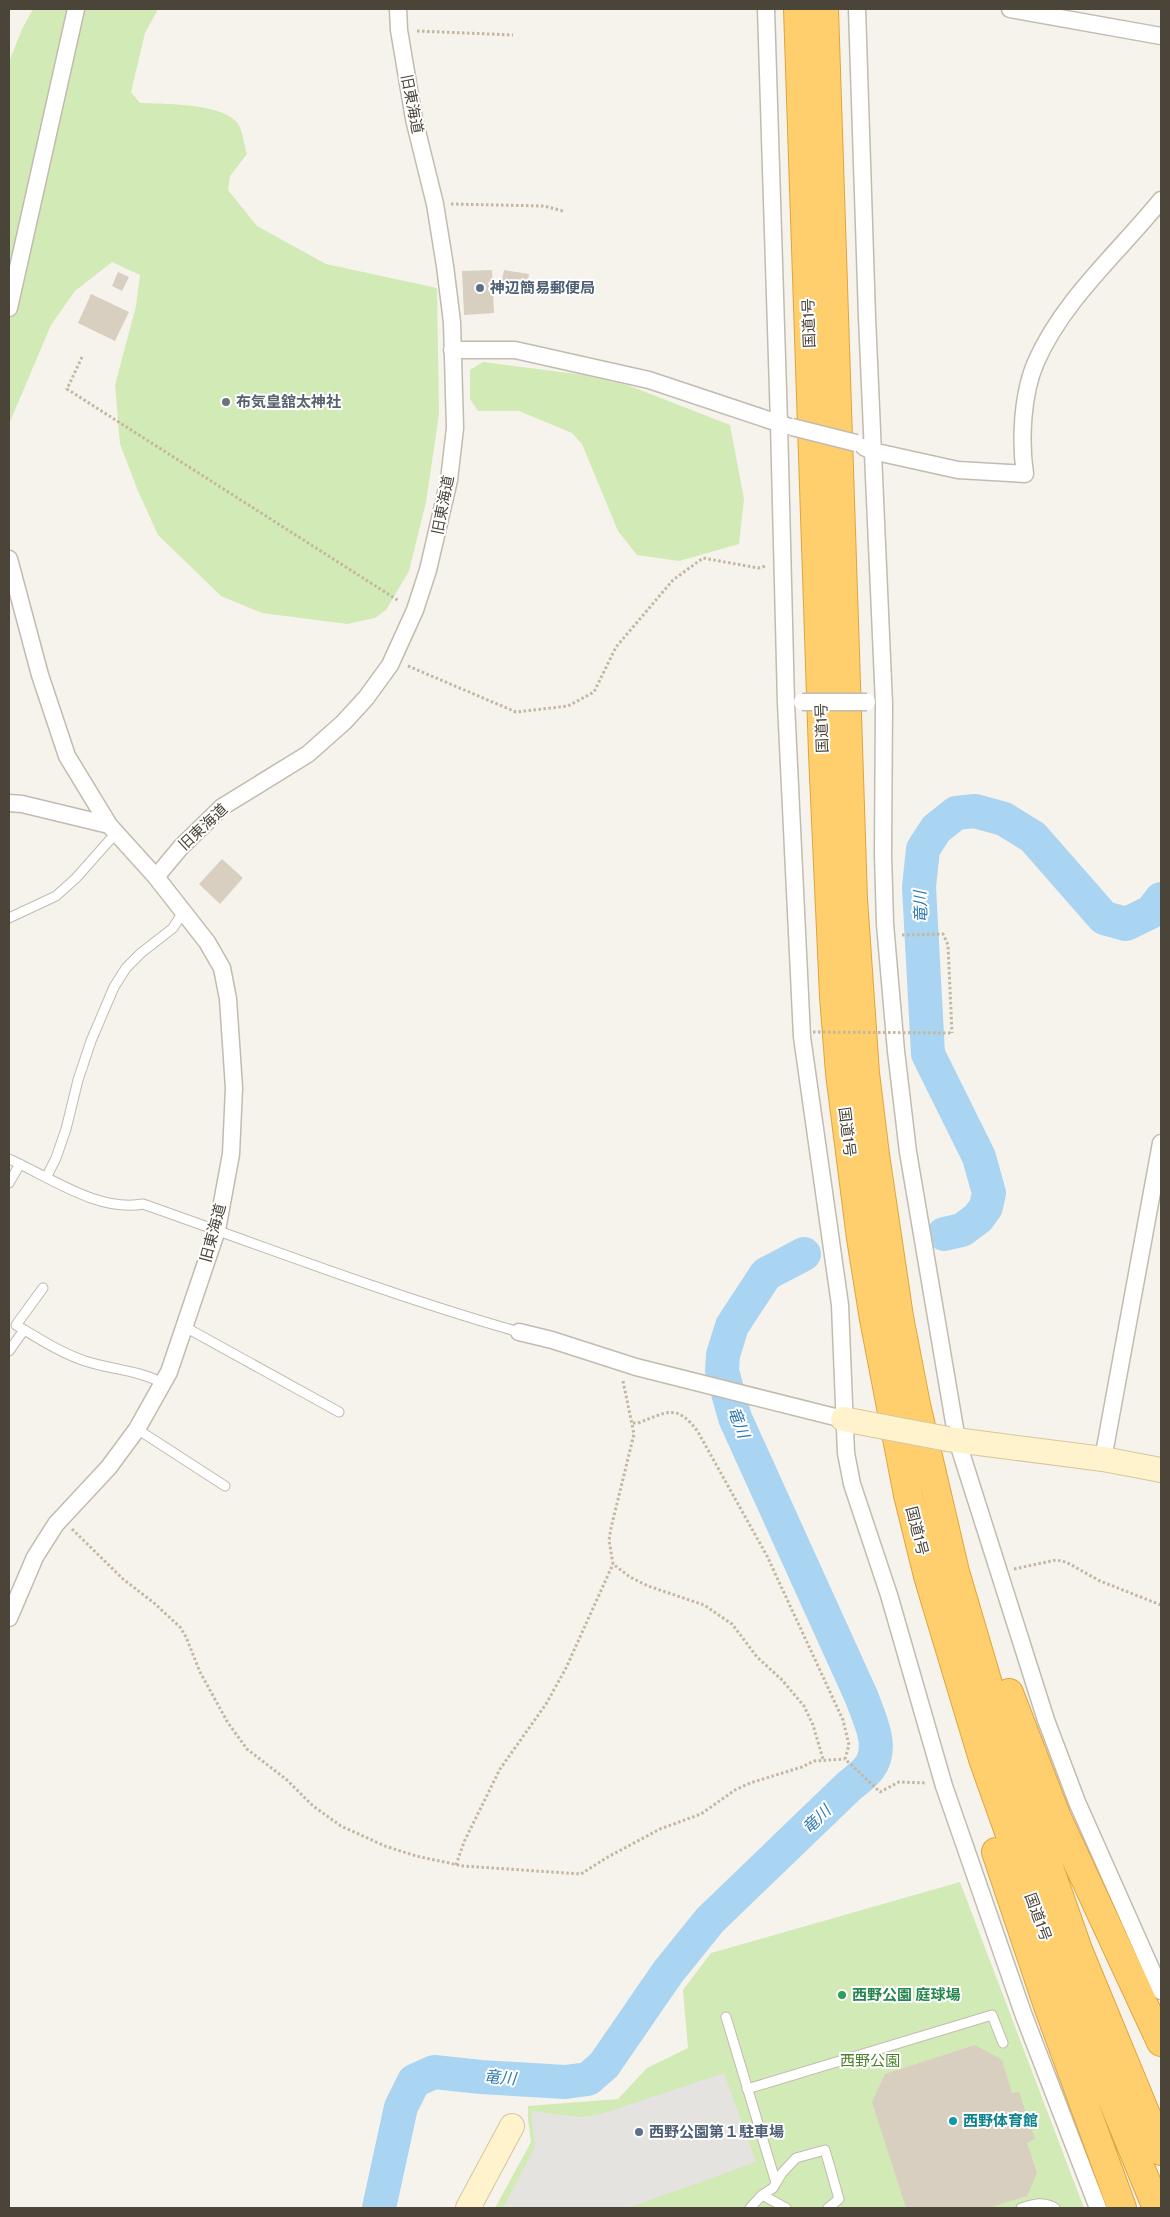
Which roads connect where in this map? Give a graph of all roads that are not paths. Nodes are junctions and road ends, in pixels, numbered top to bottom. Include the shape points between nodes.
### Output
1 (76, 9) edge
2 (398, 9) edge
3 (766, 9) edge
4 (857, 9) edge
5 (1010, 9) edge
6 (805, 10) edge
7 (1161, 36) edge
8 (1161, 200) edge
9 (9, 308) edge
10 (452, 350) junction
11 (786, 425) junction
12 (872, 451) junction
13 (9, 559) edge
14 (794, 703) junction
15 (884, 704) junction
16 (9, 803) edge
17 (113, 829) junction
18 (156, 877) junction
19 (183, 912) junction
20 (9, 918) edge
21 (1161, 1143) edge
22 (9, 1159) edge
23 (20, 1164) junction
24 (47, 1176) junction
25 (9, 1184) edge
26 (217, 1230) junction
27 (43, 1288) dead end
28 (184, 1327) junction
29 (24, 1330) junction
30 (520, 1332) joint
31 (9, 1351) edge
32 (164, 1384) junction
33 (339, 1412) dead end
34 (843, 1419) junction
35 (137, 1429) junction
36 (953, 1439) junction
37 (1103, 1459) junction
38 (1161, 1470) edge
39 (225, 1486) dead end
40 (936, 1494) junction
41 (908, 1496) junction
42 (9, 1618) edge
43 (1161, 1991) edge
44 (726, 2017) dead end
45 (1161, 2042) edge
46 (1003, 2043) dead end
47 (747, 2089) junction
48 (512, 2126) dead end
49 (1161, 2151) edge
50 (776, 2183) junction
51 (762, 2195) junction
52 (469, 2208) edge
53 (750, 2208) edge
54 (786, 2208) edge
55 (828, 2208) edge
56 (1021, 2208) edge
57 (1055, 2208) edge
58 (1098, 2208) edge
59 (1122, 2208) edge
60 (1157, 2208) edge

1 - 9 street
2 - 10 street, 旧東海道 via 414,119 435,204 450,296
3 - 11 street
4 - 12 street
5 - 7 street
6 - 40 highway, 国道1号 via 858,986 874,1155 896,1298
6 - 41 highway, 国道1号 via 822,744 840,1073 861,1238
8 - 12 street via 1058,323 1035,364 1023,428 1025,474 958,470
10 - 11 street via 516,350 649,380
10 - 18 street, 旧東海道 via 455,428 449,480 438,535 415,610 390,665 344,722 308,754 222,807
11 - 12 street, bridge via 856,443
11 - 14 street via 783,562
12 - 15 street
13 - 17 street via 40,675 67,756
14 - 15 street, bridge
14 - 34 street via 802,1037 840,1305
15 - 36 street via 885,907 896,1051
16 - 17 street
17 - 18 street
17 - 20 lane via 76,878 56,896
18 - 19 street, 旧東海道
19 - 24 lane via 173,928 126,968 114,987 91,1041 66,1129
19 - 26 street, 旧東海道 via 219,960 228,999 234,1088 231,1154
21 - 37 street
22 - 23 lane
23 - 24 lane
23 - 25 lane
24 - 26 lane via 81,1194 126,1207 143,1204
26 - 28 street, 旧東海道
26 - 30 lane via 452,1313
27 - 29 lane via 16,1325
28 - 32 street, 旧東海道
28 - 33 lane
29 - 31 lane
29 - 32 lane via 85,1361 150,1376
30 - 34 street via 704,1386
32 - 35 street, 旧東海道
34 - 36 street, bridge
34 - 58 street via 852,1484 944,1786 1024,2016
35 - 39 lane
35 - 42 street, 旧東海道 via 109,1467 61,1519 35,1557
36 - 37 street
36 - 43 street via 1053,1738 1081,1811
37 - 38 street
40 - 45 highway via 950,1510 996,1656 1057,1818
40 - 49 highway, 国道1号 via 977,1652 1040,1845 1078,1950
41 - 59 highway via 904,1537 975,1787 1047,2003
41 - 60 highway, 国道1号 via 953,1663 1016,1855 1054,1958
44 - 47 lane
46 - 47 lane via 992,2015
47 - 50 lane
48 - 52 street
50 - 51 lane
50 - 55 lane via 796,2158 825,2150 839,2199
51 - 53 lane
51 - 54 lane
56 - 57 lane via 1046,2203

